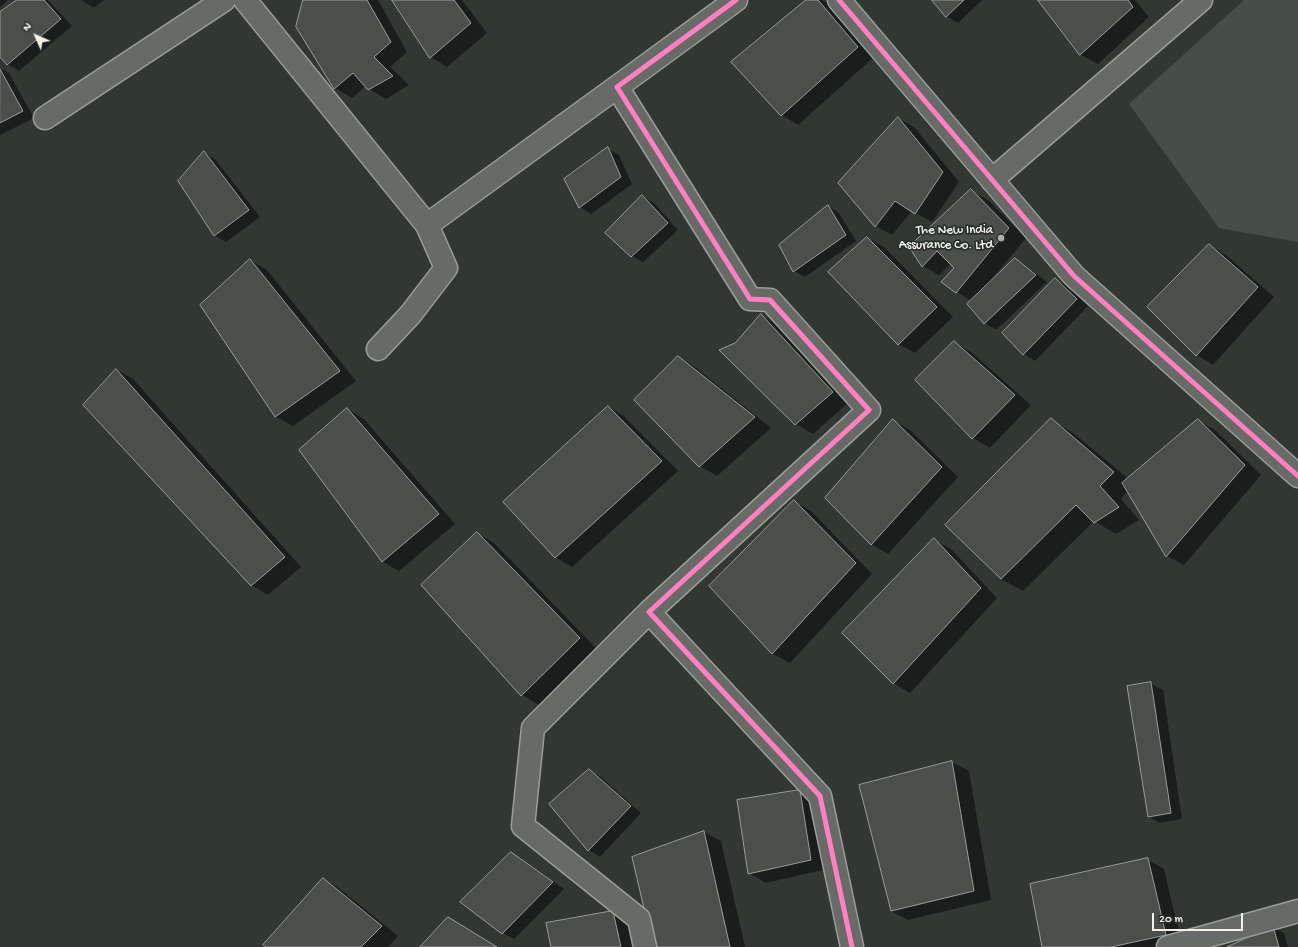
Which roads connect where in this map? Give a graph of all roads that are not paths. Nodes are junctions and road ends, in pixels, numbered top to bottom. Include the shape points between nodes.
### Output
1 (224, 0) edge
2 (245, 0) edge
3 (736, 0) edge
4 (839, 0) edge
5 (1202, 0) edge
6 (617, 87) junction
7 (45, 118) dead end
8 (992, 180) junction
9 (427, 225) junction
10 (378, 349) dead end
11 (1298, 476) edge
12 (649, 612) junction
13 (1298, 911) edge
14 (645, 947) edge
15 (852, 947) edge
16 (1168, 947) edge

1 - 7 street
2 - 9 street
3 - 6 street
4 - 8 street
5 - 8 street
6 - 9 street
6 - 12 street via 750,299 770,300 869,410
8 - 11 street via 1074,276
9 - 10 street via 446,268 410,315
12 - 14 street via 533,728 523,826 639,919
12 - 15 street via 820,796
13 - 16 street

